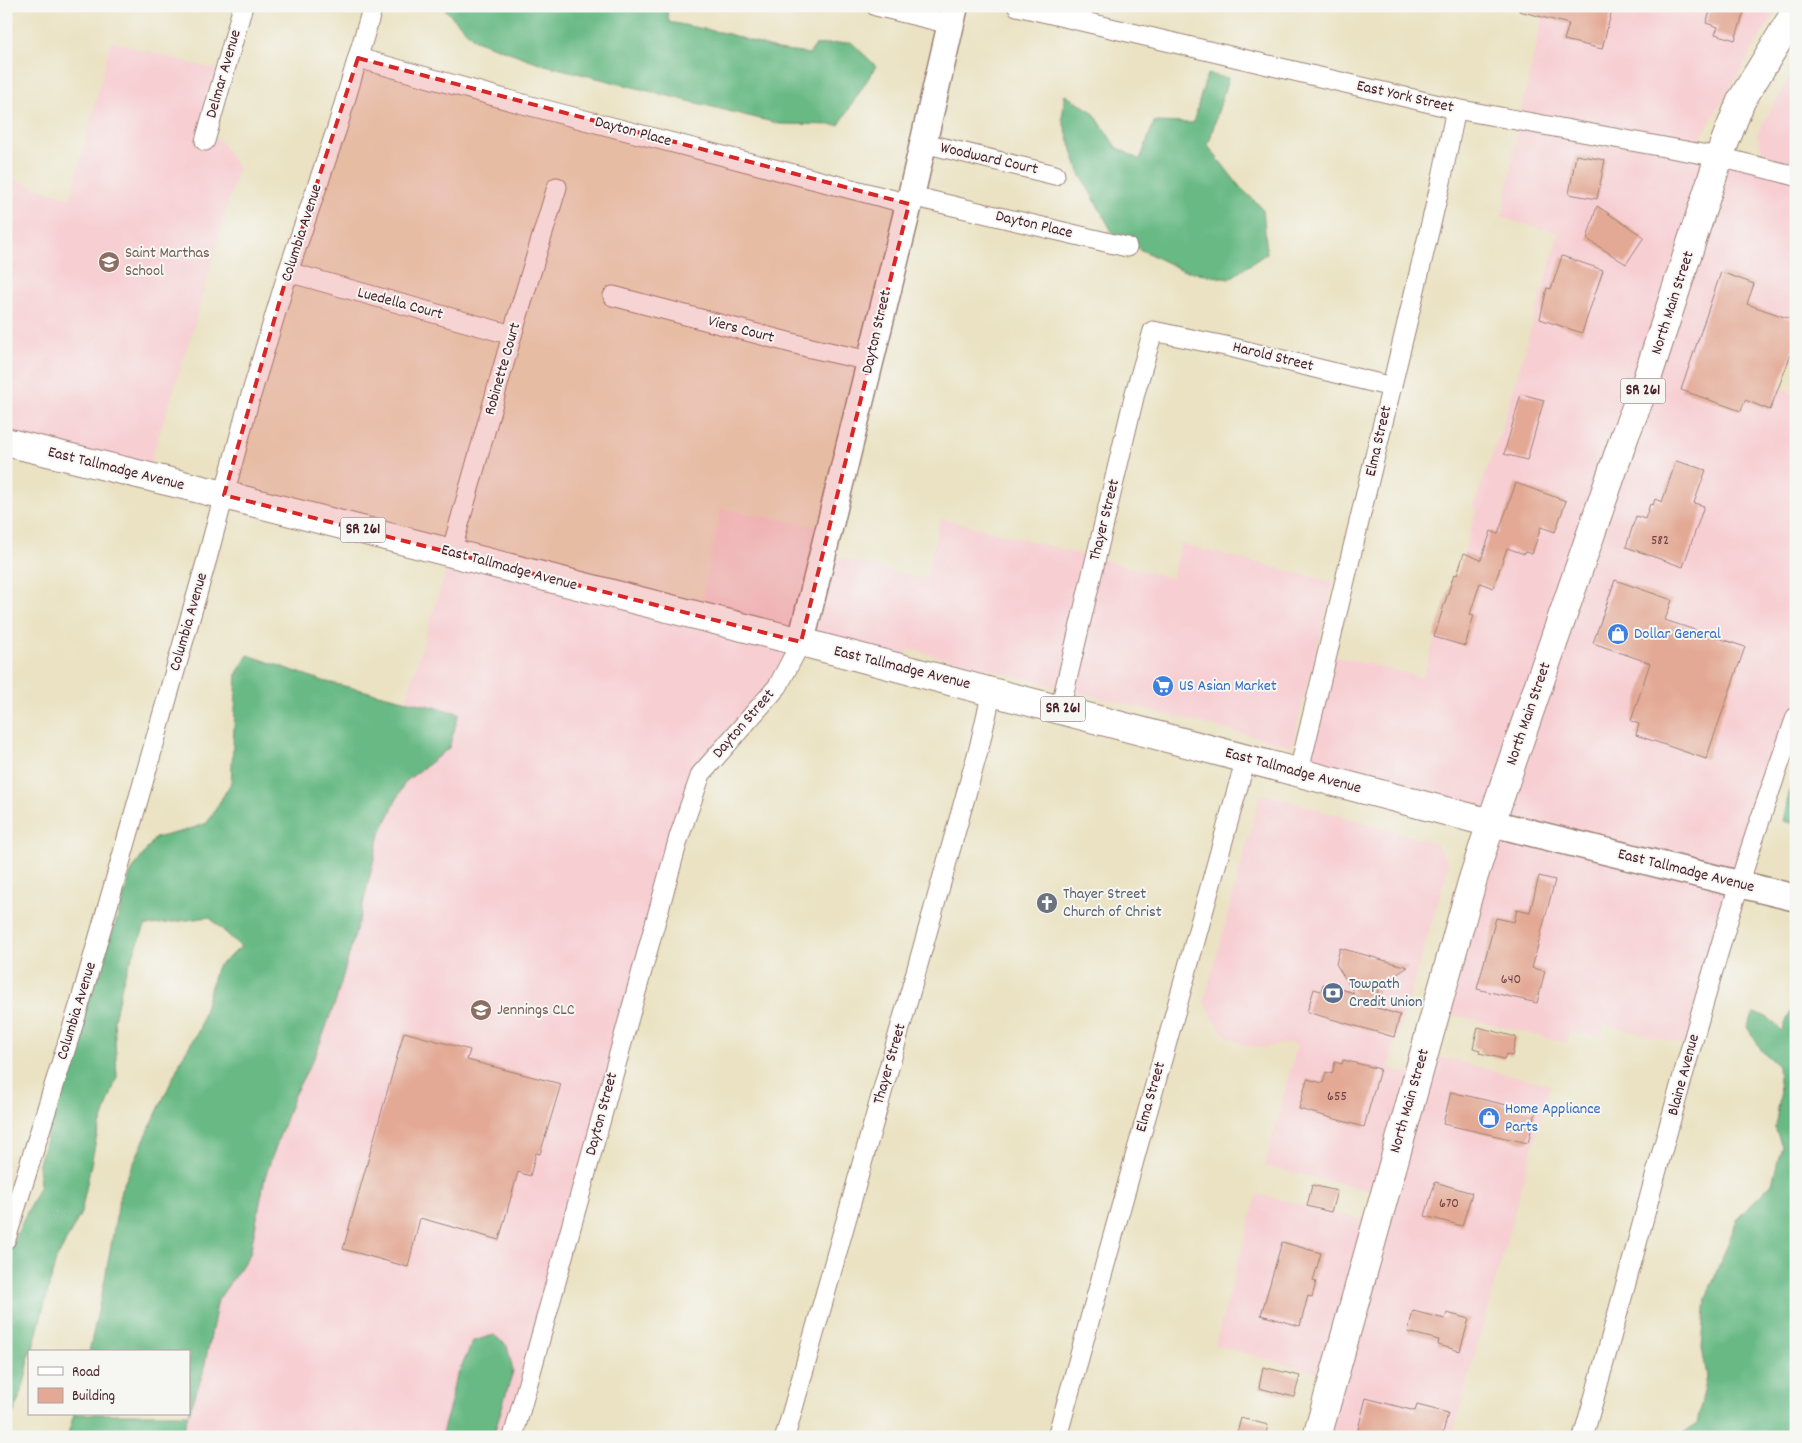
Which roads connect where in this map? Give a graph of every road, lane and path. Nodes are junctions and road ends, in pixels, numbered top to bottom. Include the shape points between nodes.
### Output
1 (243, 6) edge
2 (373, 6) edge
3 (876, 6) edge
4 (1017, 6) edge
5 (1796, 11) edge
6 (952, 15) edge
7 (358, 58) junction
8 (1456, 109) junction
9 (206, 141) dead end
10 (924, 143) junction
11 (1719, 157) junction
12 (1055, 175) dead end
13 (1796, 176) edge
14 (557, 186) dead end
15 (910, 200) junction
16 (1127, 247) dead end
17 (288, 272) junction
18 (612, 296) dead end
19 (1153, 331) joint
20 (512, 335) junction
21 (870, 361) junction
22 (1392, 387) junction
23 (8, 448) edge
24 (224, 495) junction
25 (451, 553) junction
26 (801, 642) junction
27 (992, 691) junction
28 (1060, 708) junction
29 (1796, 717) edge
30 (1246, 758) junction
31 (1299, 771) junction
32 (1491, 823) junction
33 (1739, 884) junction
34 (1796, 898) edge
35 (6, 1239) edge
36 (512, 1437) edge
37 (786, 1437) edge
38 (1057, 1437) edge
39 (1317, 1437) edge
40 (1583, 1437) edge

1 - 9 street, Delmar Avenue
2 - 7 street, Columbia Avenue
3 - 6 street
4 - 8 street, East York Street
5 - 11 main road, North Main Street / SR 261 via 1741,102
6 - 10 street, Dayton Street
7 - 15 street, Dayton Place via 523,104
7 - 17 street, Columbia Avenue
8 - 11 street, East York Street
8 - 22 street, Elma Street
10 - 12 street, Woodward Court
10 - 15 street, Dayton Street
11 - 13 street, East York Street
11 - 32 main road, North Main Street / SR 261 via 1645,385
14 - 20 street, Robinette Court
15 - 16 street, Dayton Place
15 - 21 street, Dayton Street
17 - 20 street, Luedella Court
17 - 24 street, Columbia Avenue
18 - 21 street, Viers Court
19 - 22 street, Harold Street
19 - 28 street, Thayer Street via 1135,393
20 - 25 street, Robinette Court
21 - 26 street, Dayton Street
22 - 31 street, Elma Street
23 - 24 main road, East Tallmadge Avenue / SR 261
24 - 25 main road, East Tallmadge Avenue / SR 261
24 - 35 street, Columbia Avenue via 80,1004
25 - 26 main road, East Tallmadge Avenue / SR 261
26 - 27 main road, East Tallmadge Avenue / SR 261
26 - 36 street, Dayton Street via 778,686 701,774 679,837
27 - 28 main road, East Tallmadge Avenue / SR 261
27 - 37 street, Thayer Street via 979,748
28 - 30 main road, East Tallmadge Avenue / SR 261
29 - 33 street, Blaine Avenue
30 - 31 main road, East Tallmadge Avenue / SR 261
30 - 38 street, Elma Street
31 - 32 main road, East Tallmadge Avenue / SR 261 via 1392,799
32 - 33 street, East Tallmadge Avenue
32 - 39 main road, North Main Street
33 - 34 street, East Tallmadge Avenue
33 - 40 street, Blaine Avenue

